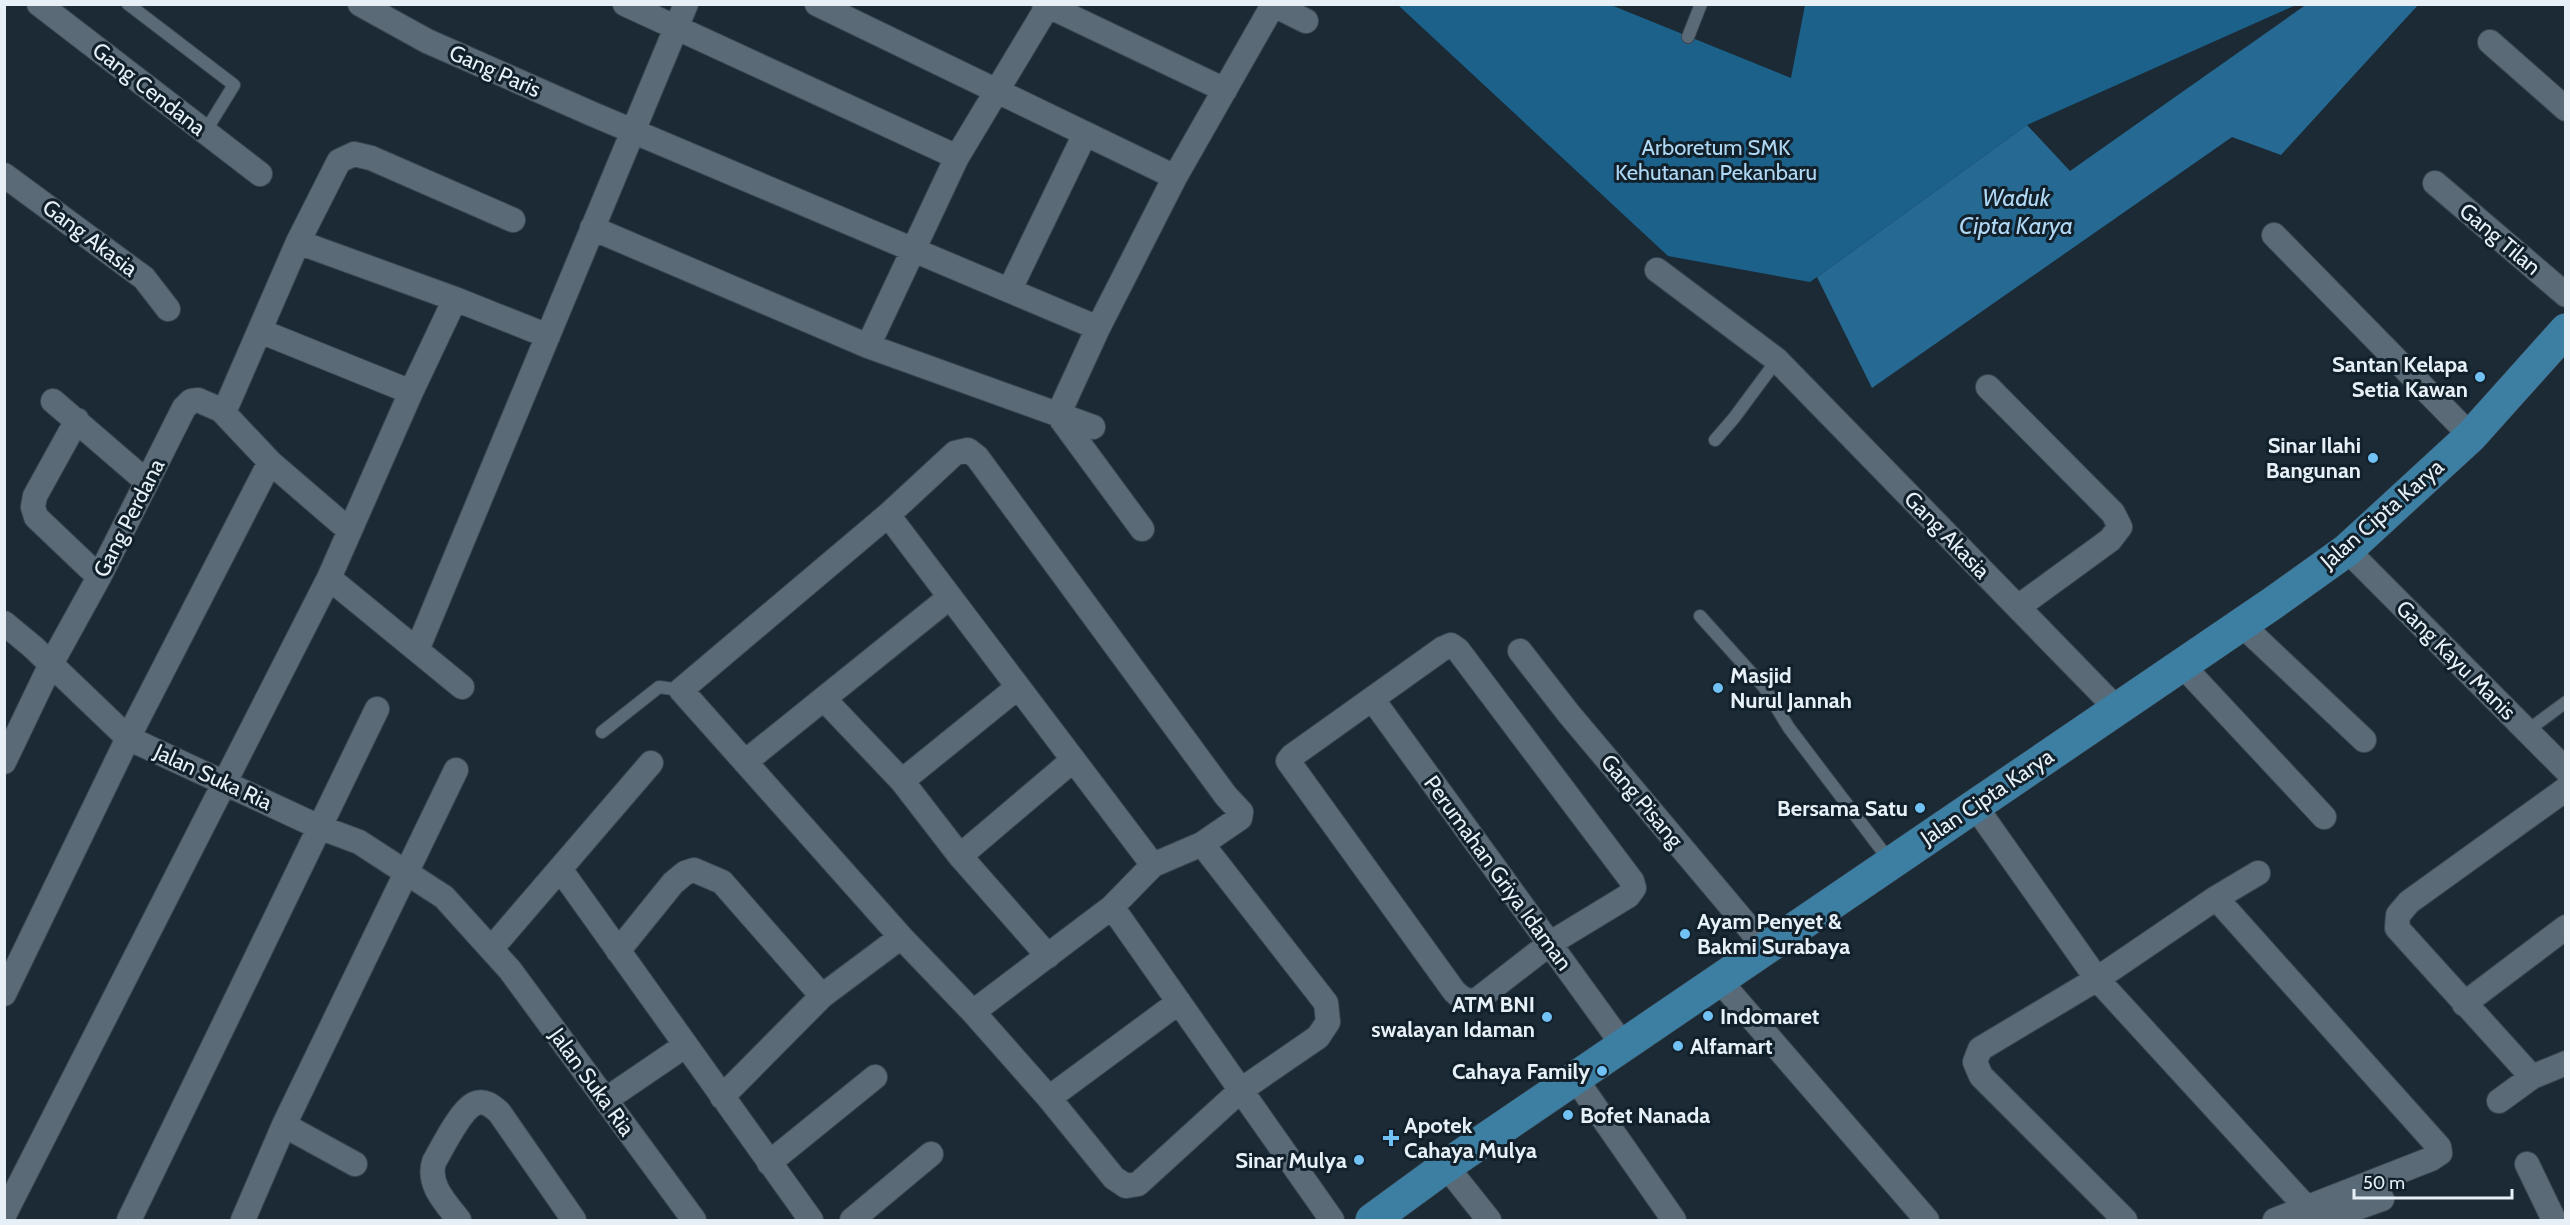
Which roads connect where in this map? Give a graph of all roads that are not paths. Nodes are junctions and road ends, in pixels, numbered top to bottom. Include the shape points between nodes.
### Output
1 (39, 4) edge
2 (128, 4) edge
3 (360, 4) edge
4 (625, 4) edge
5 (686, 4) edge
6 (817, 4) edge
7 (1701, 4) edge
8 (1047, 5) edge
9 (1273, 5) edge
10 (1306, 21) dead end
11 (675, 26) junction
12 (1688, 37) dead end
13 (2490, 42) dead end
14 (1225, 90) junction
15 (997, 91) junction
16 (2565, 110) edge
17 (633, 131) junction
18 (205, 132) junction
19 (1085, 134) junction
20 (957, 157) junction
21 (260, 174) dead end
22 (4, 175) edge
23 (1175, 177) junction
24 (2435, 183) dead end
25 (513, 220) dead end
26 (592, 228) junction
27 (2274, 235) dead end
28 (298, 242) junction
29 (914, 249) junction
30 (1657, 270) dead end
31 (1010, 289) junction
32 (2565, 295) edge
33 (455, 298) junction
34 (168, 309) dead end
35 (1098, 328) junction
36 (260, 331) junction
37 (2564, 335) edge
38 (548, 336) junction
39 (868, 346) junction
40 (1777, 360) junction
41 (1988, 387) dead end
42 (411, 392) junction
43 (53, 401) dead end
44 (221, 410) junction
45 (1058, 415) junction
46 (77, 420) junction
47 (1092, 428) dead end
48 (2471, 436) junction
49 (1715, 440) dead end
50 (270, 462) junction
51 (147, 482) junction
52 (888, 515) junction
53 (1142, 529) dead end
54 (350, 531) junction
55 (2347, 550) junction
56 (99, 577) junction
57 (329, 578) junction
58 (950, 597) junction
59 (2018, 607) junction
60 (1700, 616) dead end
61 (4, 623) edge
62 (2241, 624) junction
63 (417, 650) junction
64 (1520, 651) dead end
65 (51, 664) junction
66 (2182, 665) junction
67 (462, 687) dead end
68 (1018, 687) junction
69 (681, 690) junction
70 (824, 699) junction
71 (1373, 700) junction
72 (2565, 702) edge
73 (377, 709) dead end
74 (2117, 709) junction
75 (2527, 731) junction
76 (602, 732) dead end
77 (128, 738) junction
78 (2364, 740) dead end
79 (1073, 760) junction
80 (4, 762) edge
81 (651, 762) dead end
82 (746, 762) junction
83 (456, 770) dead end
84 (2565, 770) edge
85 (226, 782) junction
86 (902, 782) junction
87 (2565, 789) edge
88 (1975, 806) junction
89 (2324, 817) dead end
90 (319, 827) junction
91 (1202, 844) junction
92 (960, 856) junction
93 (1891, 861) junction
94 (1153, 865) junction
95 (560, 869) junction
96 (406, 872) junction
97 (2258, 873) dead end
98 (2216, 898) junction
99 (1112, 907) junction
100 (2564, 931) edge
101 (901, 937) junction
102 (1549, 944) junction
103 (489, 948) junction
104 (1766, 948) junction
105 (618, 951) junction
106 (1047, 956) junction
107 (2097, 979) junction
108 (1719, 980) junction
109 (4, 994) edge
110 (822, 996) junction
111 (1179, 1002) junction
112 (2464, 1004) junction
113 (973, 1012) junction
114 (1623, 1045) junction
115 (686, 1046) junction
116 (2565, 1063) edge
117 (876, 1077) dead end
118 (2532, 1077) junction
119 (1575, 1078) junction
120 (1241, 1090) junction
121 (617, 1092) dead end
122 (722, 1097) junction
123 (1049, 1098) junction
124 (2499, 1101) dead end
125 (284, 1125) junction
126 (931, 1154) dead end
127 (769, 1163) junction
128 (355, 1164) dead end
129 (2527, 1164) dead end
130 (1446, 1166) junction
131 (2382, 1199) dead end
132 (2315, 1214) edge
133 (4, 1215) edge
134 (129, 1221) edge
135 (243, 1221) edge
136 (459, 1221) edge
137 (574, 1221) edge
138 (694, 1221) edge
139 (811, 1221) edge
140 (852, 1221) edge
141 (1332, 1221) edge
142 (1372, 1221) edge
143 (1489, 1221) edge
144 (1674, 1221) edge
145 (1927, 1221) edge
146 (2125, 1221) edge
147 (2274, 1221) edge
148 (2554, 1221) edge

1 - 18 street, Gang Cendana
2 - 18 lane via 234,85
3 - 17 street, Gang Paris via 427,41
4 - 11 street
5 - 11 street
6 - 15 street
7 - 12 lane
8 - 14 street
8 - 15 street
9 - 10 street
9 - 14 street
11 - 17 street
11 - 20 street
13 - 16 street
14 - 23 street
15 - 19 street
15 - 20 street
17 - 26 street
17 - 29 street, Gang Paris
18 - 21 street, Gang Cendana
19 - 23 street
19 - 31 street
20 - 29 street
22 - 34 street, Gang Akasia via 144,278
23 - 35 street
24 - 32 street, Gang Tilan
25 - 28 street via 354,154 339,161
26 - 38 street
26 - 39 street
27 - 48 street
28 - 33 street
28 - 36 street
29 - 31 street, Gang Paris
29 - 39 street
30 - 40 street, Gang Akasia
31 - 35 street, Gang Paris
33 - 38 street
33 - 42 street
35 - 45 street
36 - 42 street
36 - 44 street via 228,403
37 - 48 main road, Jalan Cipta Karya
38 - 63 street
39 - 45 street
40 - 49 lane
40 - 59 street, Gang Akasia
41 - 59 street via 2113,513 2120,527 2110,540
42 - 54 street
43 - 46 street
44 - 50 street
44 - 51 street, Gang Perdana via 198,400 188,403
45 - 47 street
45 - 53 street
46 - 51 street
46 - 56 street via 35,496 33,507 36,517
48 - 55 main road, Jalan Cipta Karya
50 - 54 street
50 - 77 street
51 - 56 street, Gang Perdana
52 - 58 street
52 - 69 street
52 - 91 street via 955,453 968,450 978,457 1241,812 1240,818
54 - 57 street
55 - 62 main road, Jalan Cipta Karya
55 - 75 street, Gang Kayu Manis
56 - 65 street, Gang Perdana
57 - 63 street
57 - 85 street
58 - 68 street
58 - 70 street
59 - 74 street, Gang Akasia
60 - 93 lane via 1764,687 1790,728
61 - 65 street, Jalan Suka Ria
62 - 66 main road, Jalan Cipta Karya
62 - 78 street
63 - 67 street
64 - 104 street, Gang Pisang
65 - 77 street, Jalan Suka Ria
65 - 80 street, Gang Perdana
66 - 74 main road, Jalan Cipta Karya
66 - 89 street
68 - 79 street
68 - 86 street
69 - 76 lane via 658,687
69 - 82 street
70 - 82 street
70 - 86 street
71 - 102 street, Perumahan Griya Idaman
71 - 102 street via 1451,645 1632,881 1634,888 1628,896
71 - 102 street via 1288,761 1306,789 1462,999 1477,1000
72 - 75 lane
73 - 90 street
74 - 88 main road, Jalan Cipta Karya
75 - 84 street, Gang Kayu Manis
77 - 85 street, Jalan Suka Ria
77 - 109 street
79 - 92 street
79 - 94 street
81 - 95 street
82 - 101 street
83 - 96 street
85 - 90 street, Jalan Suka Ria
85 - 133 street
86 - 92 street
87 - 112 street via 2409,902 2398,915 2397,928
88 - 93 main road, Jalan Cipta Karya
88 - 107 street
90 - 96 street, Jalan Suka Ria via 359,842
90 - 134 street
91 - 94 street
91 - 120 street via 1326,1003 1328,1022 1318,1037
92 - 106 street
93 - 104 main road, Jalan Cipta Karya
94 - 99 street
95 - 103 street
95 - 105 street
96 - 103 street, Jalan Suka Ria via 444,897
96 - 125 street
97 - 98 street
98 - 107 street
98 - 132 street via 2439,1146 2440,1153 2431,1159
99 - 106 street
99 - 111 street
100 - 112 street
101 - 110 street
101 - 113 street
102 - 114 street, Perumahan Griya Idaman
103 - 138 street, Jalan Suka Ria via 510,970
104 - 108 main road, Jalan Cipta Karya
105 - 110 street via 673,883 694,870 722,882
105 - 115 street
106 - 113 street
107 - 132 street
107 - 146 street via 1980,1049 1976,1062 1981,1076
108 - 114 main road, Jalan Cipta Karya
108 - 145 street
110 - 122 street
111 - 120 street
111 - 123 street
112 - 118 street
113 - 123 street
114 - 119 main road, Jalan Cipta Karya
115 - 121 street
115 - 122 street
116 - 118 street
117 - 127 street
118 - 124 street
119 - 130 main road, Jalan Cipta Karya
119 - 144 street
120 - 123 street via 1138,1184 1126,1186 1113,1178
120 - 141 street
122 - 127 street
125 - 128 street
125 - 135 street
126 - 140 street
127 - 139 street
129 - 148 street
130 - 142 main road, Jalan Cipta Karya
130 - 143 street
131 - 132 street
132 - 147 street
136 - 137 street via 437,1191 432,1170 465,1111 475,1103 485,1102 499,1112

